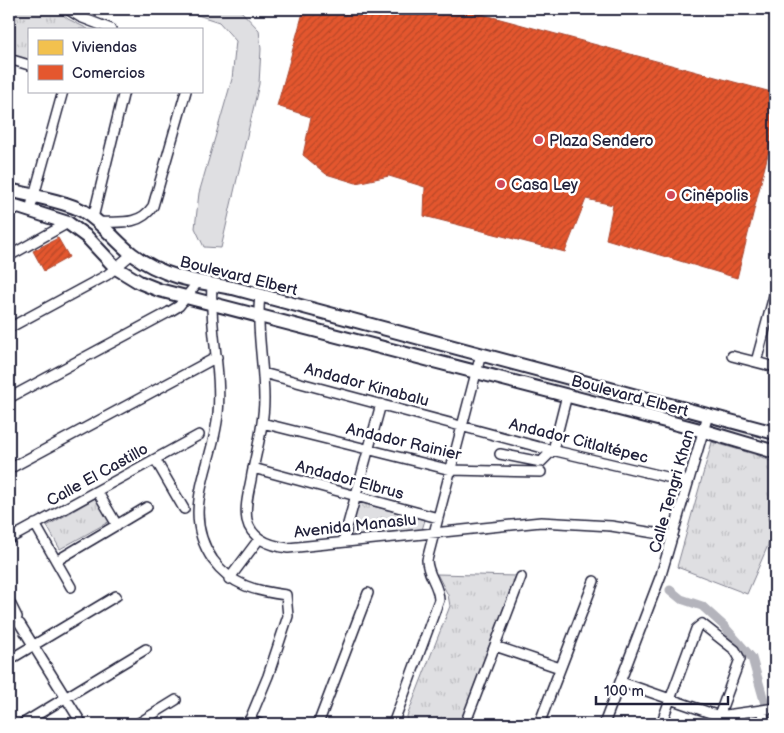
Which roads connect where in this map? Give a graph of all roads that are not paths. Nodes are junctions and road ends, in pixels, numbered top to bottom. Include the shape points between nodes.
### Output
1 (67, 9) edge
2 (81, 13) edge
3 (109, 28) edge
4 (9, 61) edge
5 (28, 65) edge
6 (63, 92) edge
7 (124, 92) edge
8 (186, 92) edge
9 (9, 190) edge
10 (34, 197) junction
11 (9, 204) edge
12 (30, 210) junction
13 (95, 220) junction
14 (68, 223) junction
15 (132, 254) junction
16 (9, 256) edge
17 (116, 268) junction
18 (197, 283) junction
19 (212, 284) junction
20 (775, 292) edge
21 (260, 295) junction
22 (186, 297) junction
23 (211, 302) junction
24 (258, 315) junction
25 (9, 328) edge
26 (480, 354) junction
27 (732, 356) dead end
28 (217, 357) junction
29 (756, 362) junction
30 (775, 367) edge
31 (476, 372) junction
32 (264, 373) junction
33 (566, 395) junction
34 (9, 398) edge
35 (381, 404) junction
36 (708, 415) junction
37 (262, 423) junction
38 (462, 424) junction
39 (704, 431) junction
40 (775, 433) edge
41 (200, 435) dead end
42 (369, 449) junction
43 (552, 450) junction
44 (775, 452) edge
45 (500, 454) dead end
46 (155, 459) junction
47 (253, 468) junction
48 (9, 469) edge
49 (451, 470) junction
50 (541, 472) dead end
51 (688, 482) junction
52 (97, 491) junction
53 (356, 496) junction
54 (147, 507) dead end
55 (184, 508) dead end
56 (438, 518) junction
57 (35, 524) junction
58 (117, 525) junction
59 (435, 532) junction
60 (673, 536) junction
61 (9, 539) edge
62 (259, 539) junction
63 (343, 542) junction
64 (56, 561) junction
65 (521, 577) dead end
66 (229, 578) junction
67 (594, 581) dead end
68 (71, 586) dead end
69 (368, 593) dead end
70 (116, 596) dead end
71 (9, 601) edge
72 (34, 645) junction
73 (495, 646) junction
74 (146, 649) dead end
75 (9, 660) edge
76 (560, 668) junction
77 (621, 682) junction
78 (66, 698) junction
79 (671, 698) junction
80 (176, 700) dead end
81 (775, 708) edge
82 (762, 710) junction
83 (717, 720) edge
84 (248, 722) edge
85 (22, 724) edge
86 (82, 724) edge
87 (137, 724) edge
88 (260, 724) edge
89 (318, 724) edge
90 (393, 724) edge
91 (465, 724) edge
92 (539, 724) edge
93 (604, 724) edge
94 (661, 724) edge
95 (766, 724) edge

1 - 2 street
2 - 3 street
4 - 5 street
6 - 10 street
7 - 13 street
8 - 13 street via 153,206 132,222
9 - 10 street, Boulevard Elbert
10 - 12 street
10 - 13 street, Boulevard Elbert via 81,210
11 - 12 street, Boulevard Elbert
12 - 14 street, Boulevard Elbert
13 - 15 street, Boulevard Elbert
14 - 16 street
14 - 17 street, Boulevard Elbert via 87,237
15 - 17 street
15 - 18 street, Boulevard Elbert via 161,271
17 - 22 street, Boulevard Elbert via 149,287
17 - 25 street
18 - 19 street, Boulevard Elbert
18 - 22 street
19 - 21 street, Boulevard Elbert
19 - 23 street
20 - 29 street
21 - 24 street
21 - 26 street, Boulevard Elbert
22 - 23 street, Boulevard Elbert
22 - 34 street via 169,312
23 - 24 street, Boulevard Elbert
23 - 28 street
24 - 31 street, Boulevard Elbert
24 - 32 street
26 - 31 street
26 - 36 street, Boulevard Elbert
27 - 29 street
28 - 48 street
28 - 66 street via 217,425 197,523 209,555
29 - 30 street
31 - 33 street, Boulevard Elbert
31 - 38 street
32 - 35 street, Andador Kinabalu
32 - 37 street
33 - 39 street, Boulevard Elbert
33 - 43 street
35 - 38 street, Andador Kinabalu
35 - 42 street
36 - 39 street, Calle Tengri Khan
36 - 40 street, Boulevard Elbert
37 - 42 street, Andador Rainier
37 - 47 street
38 - 43 street, Andador Citlaltépec
38 - 49 street
39 - 44 street, Boulevard Elbert
39 - 51 street, Calle Tengri Khan
41 - 46 street, Calle El Castillo
42 - 49 street, Andador Rainier
42 - 53 street
43 - 45 street via 541,462
43 - 51 street, Andador Citlaltépec
46 - 52 street, Calle El Castillo
46 - 55 street
47 - 53 street, Andador Elbrus
47 - 62 street via 247,520
49 - 50 street, Andador Rainier
49 - 56 street
51 - 60 street, Calle Tengri Khan
52 - 57 street, Calle El Castillo
52 - 58 street
53 - 56 street, Andador Elbrus
53 - 63 street
54 - 58 street
56 - 59 street
57 - 61 street, Calle El Castillo
57 - 64 street
58 - 64 street
59 - 60 street, Avenida Manaslu via 542,522 611,526
59 - 63 street, Avenida Manaslu
59 - 90 street via 427,566 439,600
60 - 77 street, Calle Tengri Khan
62 - 63 street, Avenida Manaslu via 288,548
62 - 66 street
64 - 68 street
65 - 73 street
66 - 84 street via 258,592 286,595 288,616
67 - 76 street
69 - 89 street
70 - 72 street
71 - 72 street
72 - 75 street
72 - 78 street
73 - 76 street
73 - 91 street
74 - 78 street
76 - 92 street
77 - 79 street
77 - 93 street, Calle Tengri Khan
78 - 85 street
78 - 86 street
79 - 83 street
79 - 83 street via 696,629 705,625 735,650 740,662
79 - 94 street
80 - 87 street
81 - 82 street
82 - 83 street
82 - 95 street
84 - 88 street

